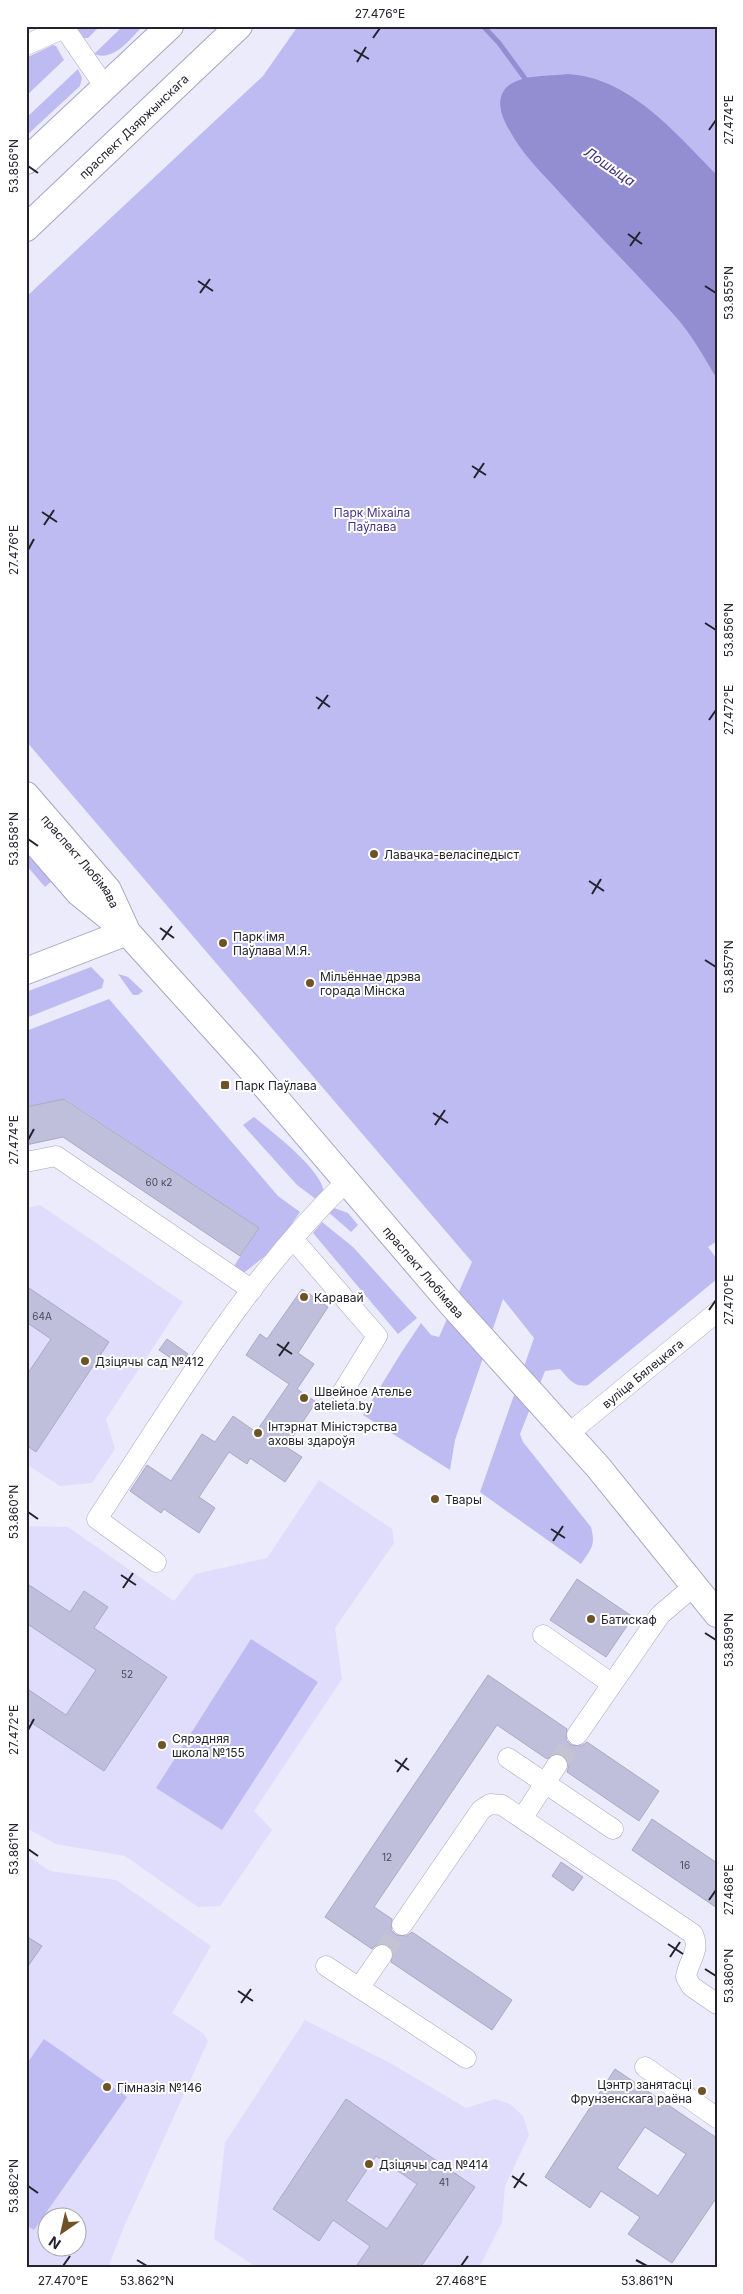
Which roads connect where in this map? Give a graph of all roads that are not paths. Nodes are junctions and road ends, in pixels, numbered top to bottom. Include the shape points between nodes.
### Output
1 (170, 26) edge
2 (239, 26) edge
3 (63, 27) edge
4 (26, 45) edge
5 (105, 87) junction
6 (26, 161) edge
7 (26, 228) edge
8 (26, 795) edge
9 (26, 832) edge
10 (127, 932) junction
11 (26, 972) edge
12 (26, 1162) edge
13 (347, 1181) junction
14 (293, 1239) junction
15 (252, 1290) junction
16 (717, 1312) edge
17 (342, 1393) dead end
18 (568, 1434) junction
19 (156, 1562) dead end
20 (694, 1586) junction
21 (717, 1614) edge
22 (543, 1635) dead end
23 (612, 1684) junction
24 (576, 1735) tunnel mouth
25 (508, 1758) dead end
26 (557, 1765) tunnel mouth
27 (544, 1783) junction
28 (523, 1817) junction
29 (613, 1829) dead end
30 (402, 1925) tunnel mouth
31 (382, 1955) tunnel mouth
32 (326, 1966) dead end
33 (359, 1988) junction
34 (717, 2004) edge
35 (466, 2058) dead end
36 (645, 2067) dead end
37 (717, 2118) edge

1 - 5 main road
2 - 7 main road, праспект Дзяржынскага
3 - 4 street
3 - 5 street
5 - 6 main road
8 - 10 main road, праспект Любімава via 108,890
9 - 10 main road, праспект Любімава via 80,893
10 - 11 main road
10 - 13 main road, праспект Любімава
12 - 15 street via 56,1156
13 - 14 street
13 - 18 main road, праспект Любімава
14 - 15 street
14 - 17 street via 377,1336
15 - 19 street via 97,1519
16 - 18 street, вуліца Бялецкага
18 - 20 main road, праспект Любімава
20 - 21 main road, праспект Любімава
20 - 23 street via 660,1615
22 - 23 street
23 - 24 street
25 - 27 street
26 - 27 street
27 - 28 street
27 - 29 street
28 - 30 street via 502,1805 490,1804 481,1810
28 - 34 street via 693,1934 696,1951 687,1967 686,1978 691,1986
31 - 33 street
32 - 33 street
33 - 35 street
36 - 37 street

